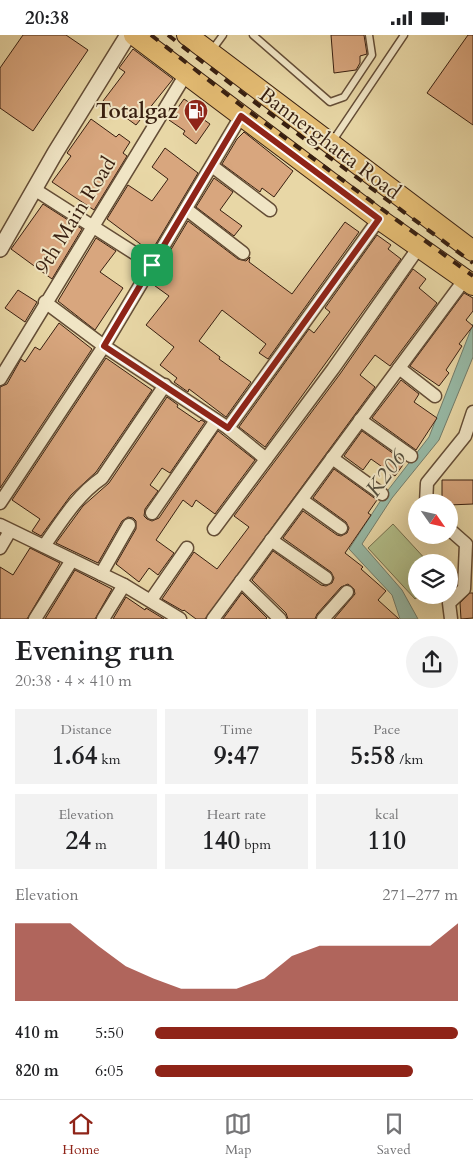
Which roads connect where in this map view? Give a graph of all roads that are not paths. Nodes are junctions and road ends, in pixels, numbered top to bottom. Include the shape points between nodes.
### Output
1 (128, 35) edge
2 (134, 35) edge
3 (187, 35) edge
4 (224, 35) edge
5 (253, 35) edge
6 (369, 35) edge
7 (404, 35) edge
8 (210, 53) junction
9 (186, 74) junction
10 (241, 116) junction
11 (331, 143) junction
12 (212, 166) junction
13 (34, 189) junction
14 (186, 209) junction
15 (270, 210) dead end
16 (379, 219) junction
17 (92, 227) junction
18 (419, 247) junction
19 (0, 249) edge
20 (473, 251) edge
21 (243, 253) dead end
22 (152, 265) junction
23 (469, 282) edge
24 (46, 302) junction
25 (104, 346) junction
26 (399, 368) junction
27 (0, 379) edge
28 (165, 385) junction
29 (435, 395) dead end
30 (473, 412) edge
31 (360, 420) junction
32 (215, 422) junction
33 (228, 428) junction
34 (411, 456) dead end
35 (332, 458) junction
36 (266, 459) junction
37 (382, 494) dead end
38 (426, 494) edge
39 (302, 500) junction
40 (0, 503) edge
41 (152, 513) dead end
42 (129, 525) dead end
43 (5, 528) edge
44 (341, 528) dead end
45 (214, 529) dead end
46 (458, 537) edge
47 (271, 540) junction
48 (44, 546) junction
49 (187, 547) dead end
50 (0, 548) edge
51 (72, 560) junction
52 (101, 574) junction
53 (326, 578) dead end
54 (240, 581) junction
55 (124, 585) junction
56 (347, 592) dead end
57 (151, 601) junction
58 (173, 617) edge
59 (34, 619) edge
60 (103, 619) edge
61 (214, 619) edge
62 (280, 619) edge
63 (323, 619) edge
64 (451, 619) edge

1 - 13 street
2 - 9 main road, Bannerghatta Road
3 - 8 main road, Bannerghatta Road
4 - 8 lane
5 - 6 lane via 330,102 344,97 372,55
7 - 11 lane
8 - 11 main road, Bannerghatta Road
9 - 10 main road, Bannerghatta Road
9 - 17 street, 9th Main Road
10 - 12 street
10 - 16 main road, Bannerghatta Road
11 - 20 main road, Bannerghatta Road
12 - 14 street
12 - 15 street
13 - 17 street
13 - 19 street
14 - 21 street
14 - 22 street
16 - 18 main road, Bannerghatta Road
16 - 33 street
17 - 22 street
17 - 24 street, 9th Main Road
18 - 23 main road, Bannerghatta Road
18 - 36 street
22 - 25 street
23 - 26 street
24 - 25 street
24 - 27 street, 9th Main Road
25 - 28 street
25 - 40 street
26 - 29 street
26 - 31 street
28 - 32 street
28 - 48 street via 102,478 88,487
30 - 38 street via 465,436 427,483
31 - 34 street
31 - 35 street
32 - 33 street
32 - 41 street
33 - 36 street
35 - 37 street
35 - 39 street
36 - 45 street
39 - 44 street
39 - 47 street
42 - 52 street
43 - 48 street
43 - 50 street
46 - 64 street via 466,544 464,589 449,603
47 - 53 street
47 - 54 street
48 - 51 street
49 - 57 street
51 - 52 street
51 - 59 street
52 - 55 street
54 - 61 street
54 - 62 street
55 - 57 street
55 - 60 street
56 - 63 street
57 - 58 street

